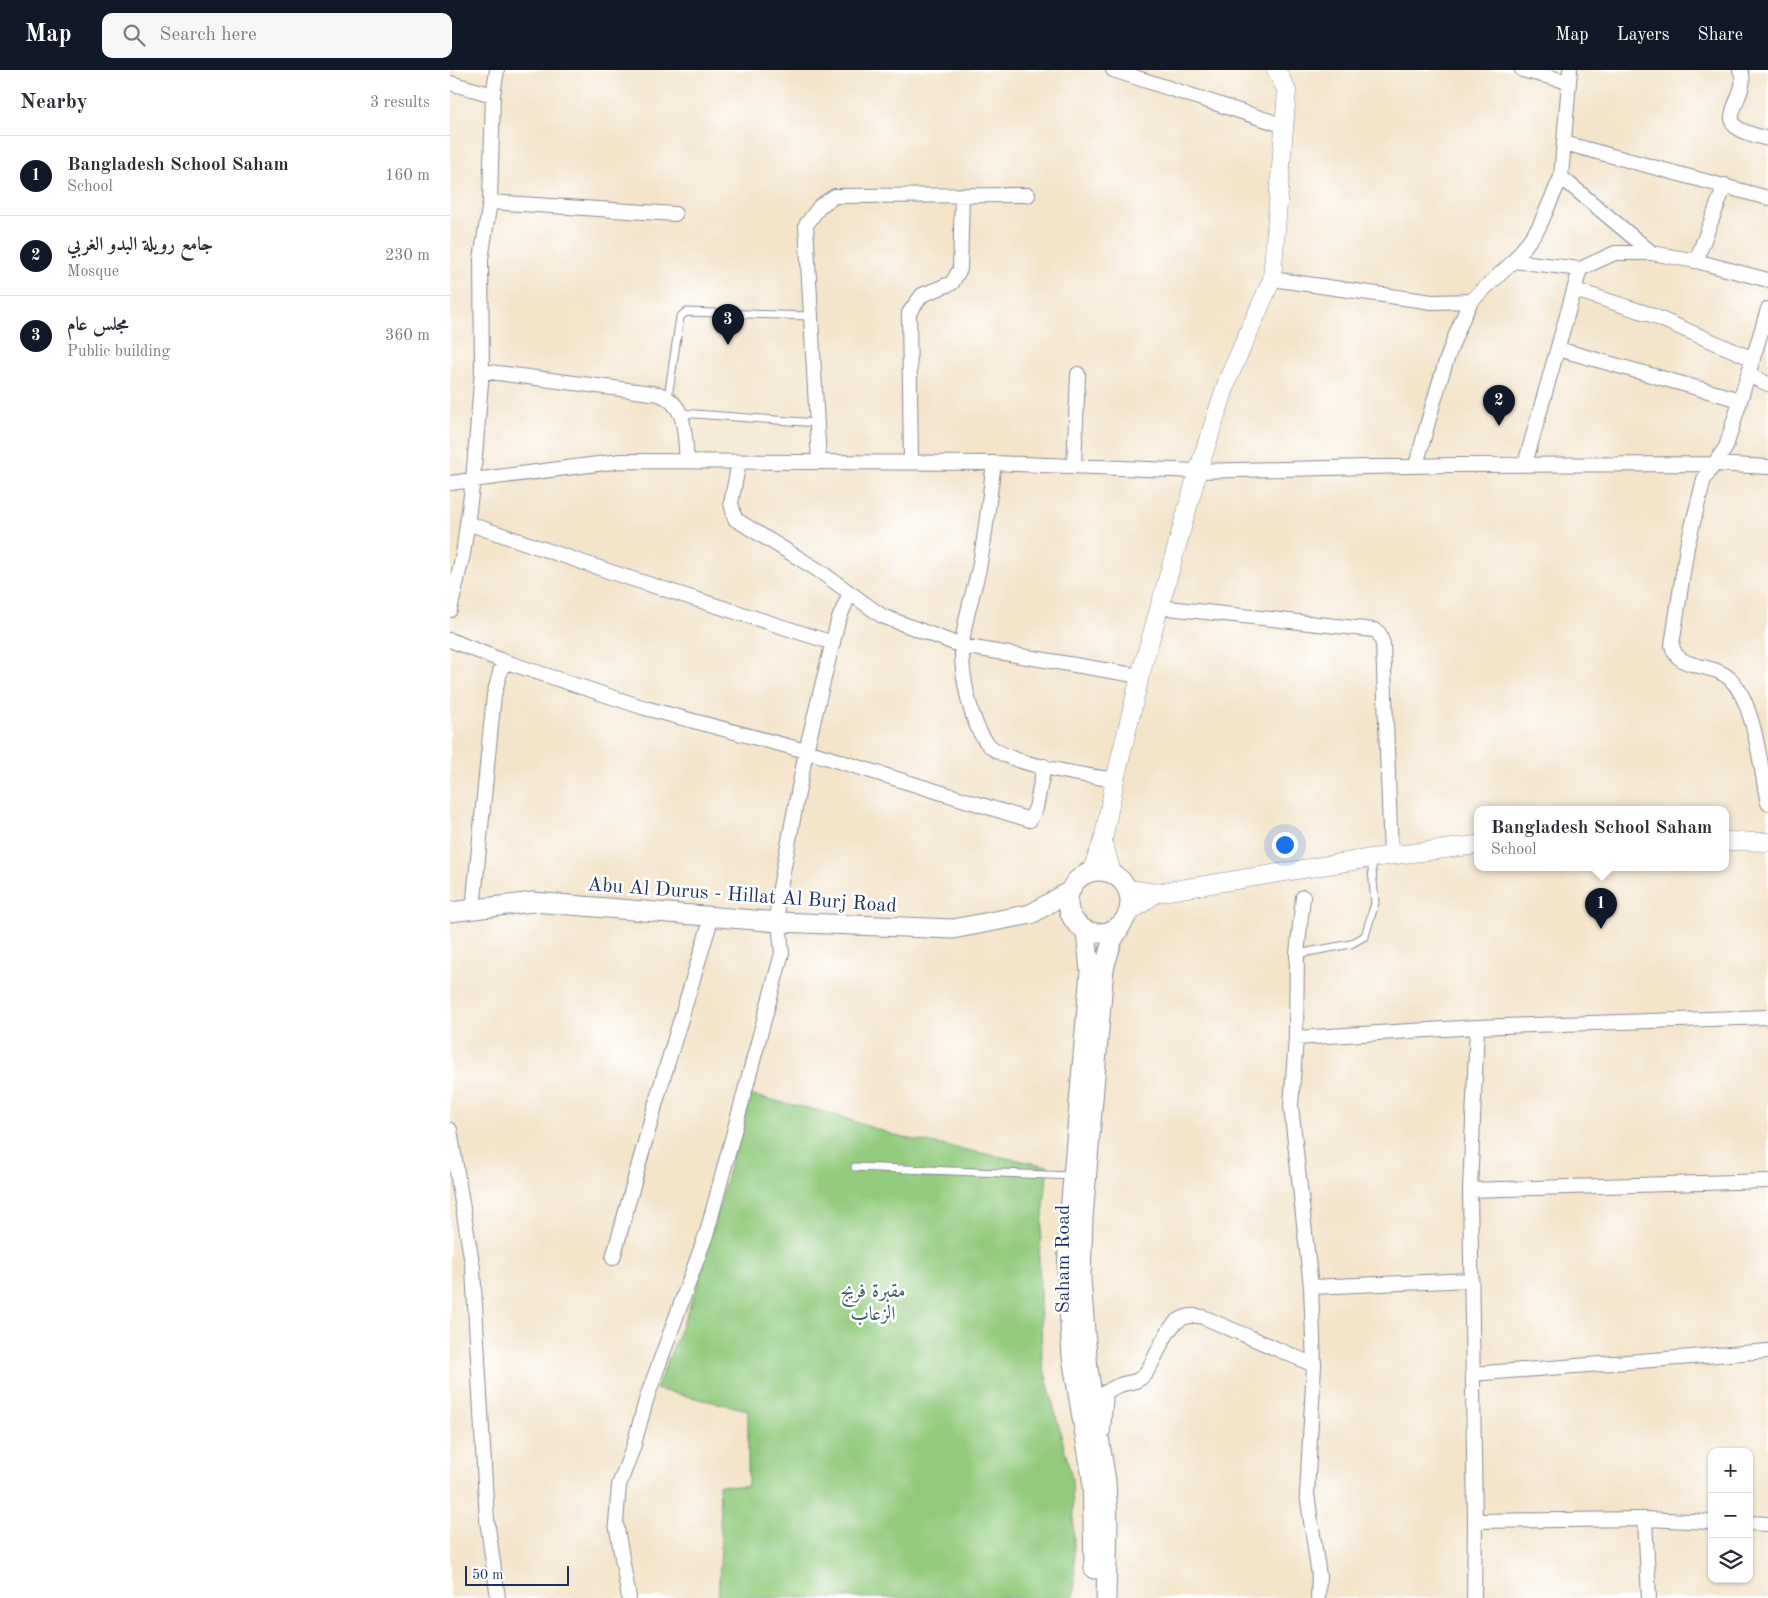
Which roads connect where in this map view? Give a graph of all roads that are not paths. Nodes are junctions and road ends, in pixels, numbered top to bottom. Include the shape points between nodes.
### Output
1 (497, 70) edge
2 (1113, 70) edge
3 (1276, 70) edge
4 (1522, 70) edge
5 (1740, 70) edge
6 (1569, 76) edge
7 (450, 83) edge
8 (493, 96) junction
9 (1284, 126) junction
10 (1768, 139) edge
11 (1564, 143) junction
12 (1561, 177) junction
13 (1725, 185) junction
14 (962, 196) junction
15 (1028, 196) dead end
16 (1768, 198) edge
17 (490, 202) junction
18 (675, 214) dead end
19 (1652, 253) junction
20 (1696, 260) junction
21 (1514, 261) junction
22 (1580, 269) junction
23 (1272, 279) junction
24 (1768, 280) edge
25 (1575, 290) junction
26 (1472, 301) junction
27 (1767, 315) edge
28 (811, 316) junction
29 (1558, 349) junction
30 (1753, 359) junction
31 (482, 371) junction
32 (1078, 374) dead end
33 (1748, 375) junction
34 (1768, 384) edge
35 (668, 397) junction
36 (1740, 400) junction
37 (681, 413) junction
38 (817, 423) junction
39 (687, 462) junction
40 (739, 462) junction
41 (819, 462) junction
42 (911, 462) junction
43 (994, 463) junction
44 (1525, 464) junction
45 (1714, 464) junction
46 (1416, 465) junction
47 (1074, 466) junction
48 (1768, 467) edge
49 (1198, 470) junction
50 (473, 480) junction
51 (450, 483) edge
52 (468, 523) junction
53 (850, 593) junction
54 (1159, 607) junction
55 (450, 610) edge
56 (450, 640) edge
57 (833, 643) junction
58 (962, 646) junction
59 (503, 661) junction
60 (1140, 676) junction
61 (806, 751) junction
62 (1044, 766) junction
63 (1115, 780) junction
64 (1768, 803) edge
65 (1103, 841) junction
66 (1729, 841) edge
67 (1768, 842) edge
68 (1474, 845) edge
69 (1391, 855) junction
70 (1371, 858) junction
71 (1091, 872) junction
72 (1112, 873) junction
73 (1128, 888) junction
74 (1070, 891) junction
75 (1156, 893) junction
76 (1303, 897) dead end
77 (473, 909) junction
78 (450, 912) edge
79 (1031, 914) junction
80 (712, 916) junction
81 (1126, 919) junction
82 (779, 922) junction
83 (1080, 926) junction
84 (1297, 954) junction
85 (1768, 1017) edge
86 (1477, 1027) junction
87 (1296, 1038) junction
88 (450, 1130) edge
89 (855, 1167) dead end
90 (453, 1168) edge
91 (1073, 1176) junction
92 (1768, 1181) edge
93 (1470, 1190) junction
94 (613, 1258) dead end
95 (1470, 1280) junction
96 (1312, 1287) junction
97 (1768, 1351) edge
98 (1314, 1365) junction
99 (1472, 1374) junction
100 (1102, 1449) junction
101 (1645, 1519) junction
102 (1474, 1521) junction
103 (1708, 1522) edge
104 (1753, 1523) edge
105 (1768, 1524) edge
106 (498, 1598) edge
107 (629, 1598) edge
108 (1094, 1598) edge
109 (1106, 1598) edge
110 (1318, 1598) edge
111 (1474, 1598) edge
112 (1649, 1598) edge

1 - 8 street
2 - 9 street
3 - 9 street via 1287,91
4 - 6 street
5 - 10 street via 1744,81 1733,122 1738,128
6 - 11 street
7 - 8 street
8 - 17 street
9 - 23 street
11 - 12 street
11 - 13 street
12 - 19 street
12 - 21 street via 1539,227
13 - 16 street
13 - 20 street
14 - 15 street
14 - 28 street via 834,196 820,206 806,225
14 - 42 street via 960,269 952,283 922,295 909,313
17 - 18 street
17 - 31 street via 481,259
19 - 20 street
19 - 22 street via 1615,253
20 - 24 street
21 - 22 street
21 - 26 street
22 - 25 street
23 - 26 street via 1432,302
23 - 49 street via 1228,379
25 - 29 street
25 - 30 street via 1650,314
26 - 46 street via 1461,321 1442,376
27 - 30 street
28 - 35 lane via 686,312 680,318
28 - 38 street
29 - 36 street
29 - 44 street
30 - 33 street
31 - 35 street
31 - 50 street
32 - 47 street
33 - 34 street
33 - 36 street
35 - 37 street
36 - 45 street via 1726,447
37 - 38 lane
37 - 39 street
38 - 41 street
39 - 40 street
39 - 50 street via 622,461
40 - 41 street
40 - 53 street via 731,503 735,519
41 - 42 street
42 - 43 street
43 - 47 street
43 - 58 street via 980,566
44 - 45 street
44 - 46 street
45 - 48 street
45 - 64 street via 1704,479 1687,547 1672,645 1681,661 1714,668 1734,683 1752,726
46 - 49 street
47 - 49 street
49 - 54 street
50 - 51 street
50 - 52 street
52 - 55 street
52 - 57 street
53 - 57 street
53 - 58 street via 882,616
54 - 60 street
54 - 69 street via 1379,633 1383,644
56 - 59 street
57 - 61 street
58 - 60 street
58 - 62 street via 973,720 988,744 1008,757
59 - 61 street via 645,708
59 - 77 street via 494,695
60 - 63 street
61 - 62 street via 1030,820 1036,808
61 - 82 street via 777,902
62 - 63 street
63 - 65 street
65 - 71 street
65 - 72 street
66 - 67 street
68 - 69 street
69 - 70 street
70 - 75 street
70 - 84 lane via 1375,903 1365,936 1351,944
71 - 72 main road
71 - 74 main road via 1075,883
72 - 73 main road
73 - 75 street
73 - 81 main road via 1131,901
74 - 79 main road, Abu Al Durus - Hillat Al Burj Road
74 - 83 main road via 1068,901
75 - 81 street
76 - 84 street
77 - 78 main road, Abu Al Durus - Hillat Al Burj Road
77 - 80 main road, Abu Al Durus - Hillat Al Burj Road via 533,902
79 - 82 main road, Abu Al Durus - Hillat Al Burj Road via 953,929
79 - 83 main road, Abu Al Durus - Hillat Al Burj Road
80 - 82 main road, Abu Al Durus - Hillat Al Burj Road
80 - 94 street
81 - 83 main road via 1112,931 1099,934
81 - 100 main road, Saham Road via 1112,941 1104,969 1082,1237 1085,1339
82 - 107 street via 782,953 708,1232 647,1397 619,1485 616,1523
83 - 91 main road, Saham Road via 1090,971
84 - 87 street
85 - 86 street
86 - 87 street
86 - 93 street
87 - 96 street via 1291,1106
88 - 90 street
89 - 91 lane
90 - 106 street via 474,1269 487,1520
91 - 108 main road, Saham Road via 1068,1302 1075,1385 1092,1478
92 - 93 street
93 - 95 street
95 - 96 street
95 - 99 street
96 - 98 street
97 - 99 street
98 - 100 street via 1203,1317 1184,1319 1173,1325 1159,1344 1145,1374 1135,1382 1121,1384 1106,1392
98 - 110 street via 1307,1494 1319,1576
99 - 102 street
100 - 109 main road, Saham Road via 1108,1523
101 - 102 street
101 - 103 street
101 - 112 street
102 - 111 street
104 - 105 street

